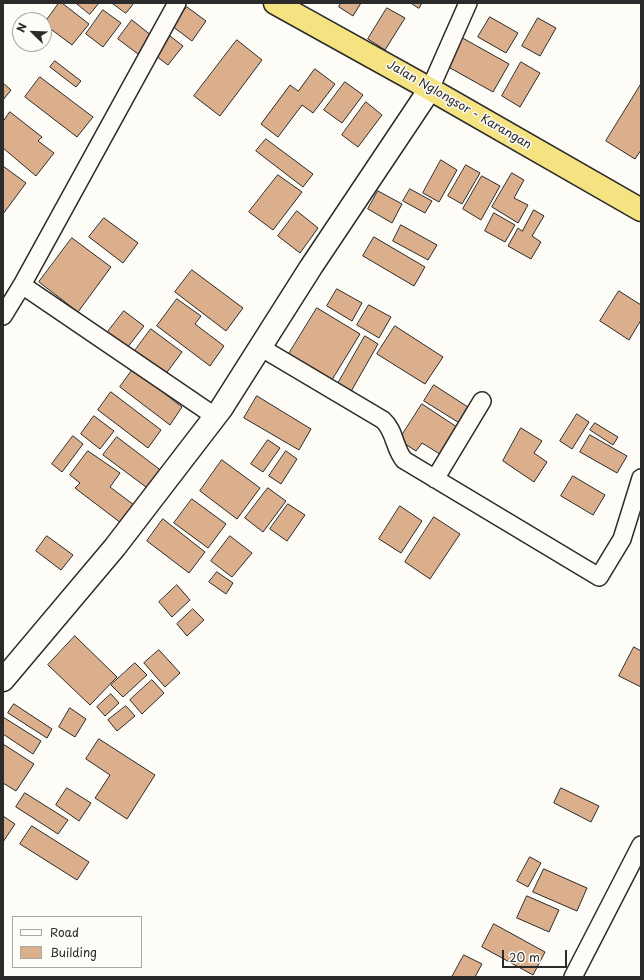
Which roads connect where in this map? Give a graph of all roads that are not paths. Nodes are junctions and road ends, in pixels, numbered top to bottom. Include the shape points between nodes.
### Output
1 (177, 3) edge
2 (275, 3) edge
3 (468, 3) edge
4 (430, 88) junction
5 (641, 210) edge
6 (22, 285) junction
7 (3, 316) edge
8 (260, 347) junction
9 (482, 401) dead end
10 (216, 417) junction
11 (641, 478) edge
12 (436, 479) junction
13 (3, 680) edge
14 (641, 845) edge
15 (573, 977) edge

1 - 6 street
2 - 4 highway, Jalan Nglongsor - Karangan
3 - 4 street
4 - 5 highway, Jalan Nglongsor - Karangan
4 - 8 street
6 - 7 street
6 - 10 street
8 - 10 street
8 - 12 street via 384,420 389,425 399,454 404,460
9 - 12 street
10 - 13 street via 115,547
11 - 12 street via 622,539 599,577
14 - 15 street

